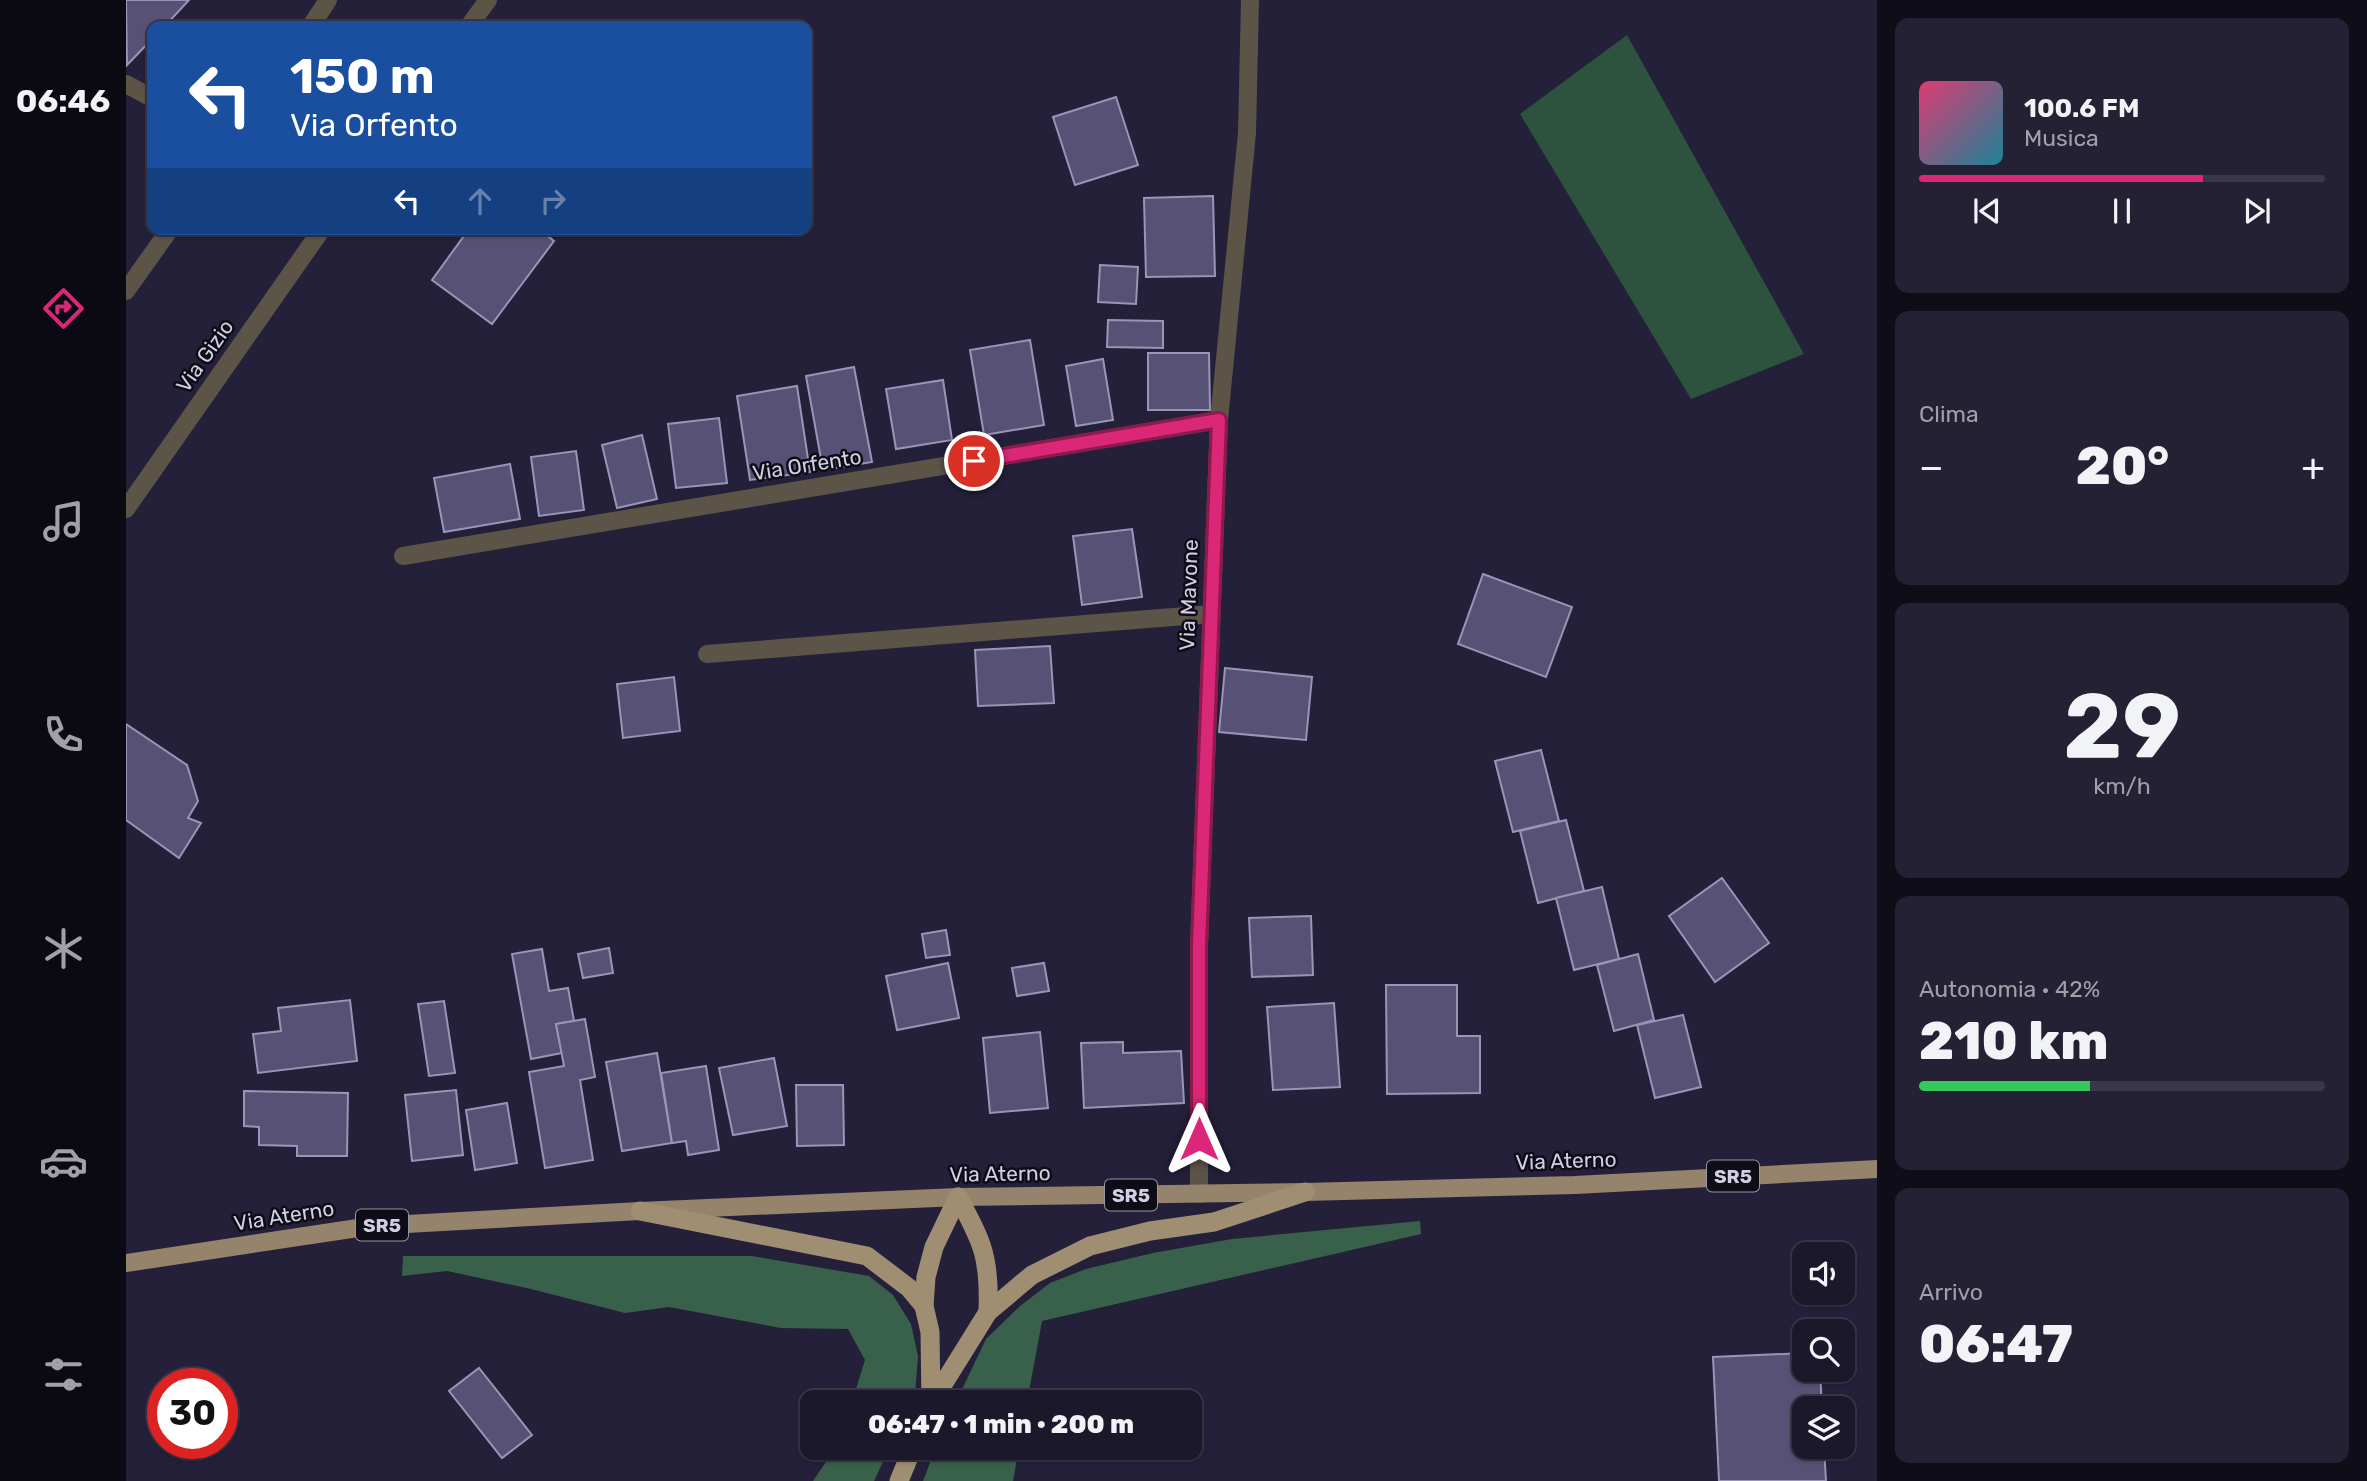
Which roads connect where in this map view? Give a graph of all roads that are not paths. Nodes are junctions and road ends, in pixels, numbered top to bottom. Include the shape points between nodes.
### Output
1 (328, 0) edge
2 (488, 0) edge
3 (1250, 0) edge
4 (314, 21) edge
5 (473, 21) edge
6 (126, 83) edge
7 (147, 94) edge
8 (166, 235) edge
9 (318, 235) edge
10 (126, 291) edge
11 (1219, 420) junction
12 (126, 509) edge
13 (403, 556) dead end
14 (1211, 614) junction
15 (707, 654) dead end
16 (1877, 1168) edge
17 (1305, 1192) junction
18 (1199, 1194) junction
19 (958, 1196) junction
20 (640, 1211) junction
21 (126, 1263) edge
22 (924, 1306) junction
23 (988, 1312) junction
24 (932, 1390) edge
25 (939, 1390) edge
26 (908, 1460) edge
27 (900, 1481) edge

1 - 4 street
2 - 5 street
3 - 11 street, Via Mavone via 1247,133
6 - 7 street
8 - 10 street
9 - 12 street, Via Gizio
11 - 13 street, Via Orfento
11 - 14 street, Via Mavone
14 - 15 street
14 - 18 street, Via Mavone via 1199,945
16 - 17 main road, Via Aterno / SR5 via 1574,1185
17 - 18 main road, Via Aterno / SR5
17 - 23 highway via 1214,1222 1090,1245 1032,1275
18 - 19 main road, Via Aterno / SR5
19 - 20 main road, Via Aterno / SR5
19 - 22 highway via 934,1247
19 - 23 highway via 986,1255
20 - 21 main road, Via Aterno / SR5 via 371,1226
20 - 22 highway via 867,1256 909,1288
22 - 24 highway via 930,1332
23 - 25 highway
26 - 27 highway

